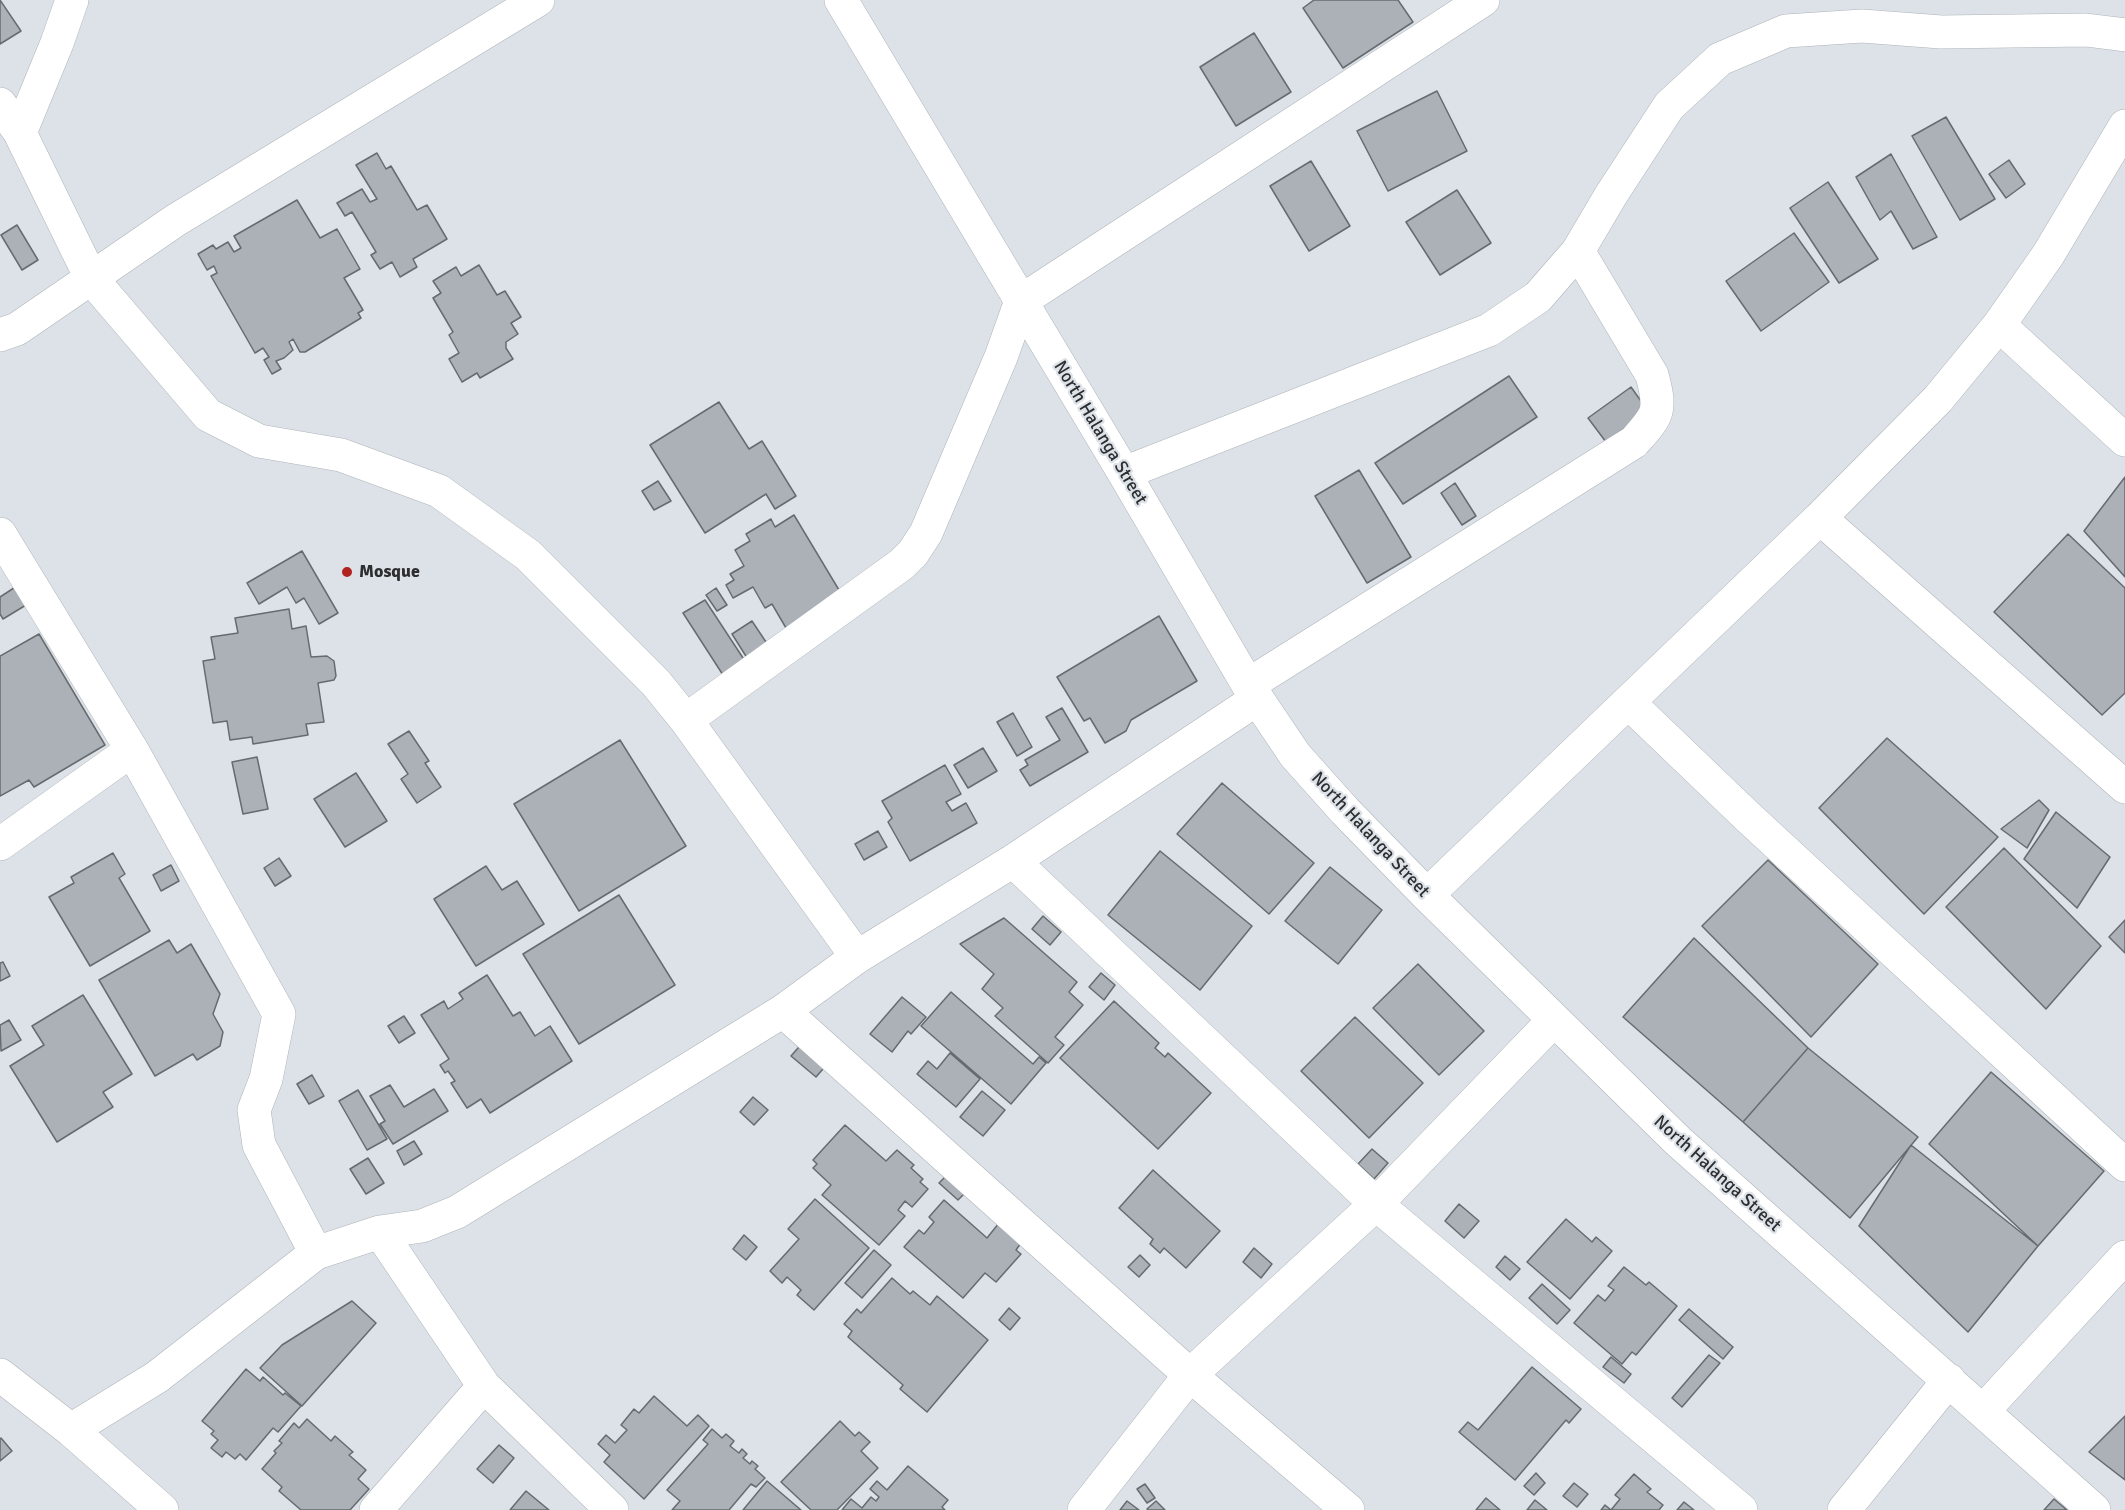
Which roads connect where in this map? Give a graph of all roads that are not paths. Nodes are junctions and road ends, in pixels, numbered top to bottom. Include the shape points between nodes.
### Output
1 (72, 0) edge
2 (538, 0) edge
3 (841, 0) edge
4 (1484, 0) edge
5 (2125, 35) edge
6 (0, 104) edge
7 (20, 133) junction
8 (2122, 139) edge
9 (1578, 251) junction
10 (91, 278) junction
11 (1021, 301) junction
12 (2000, 325) junction
13 (0, 335) edge
14 (2125, 440) edge
15 (1124, 473) junction
16 (1820, 518) junction
17 (0, 534) edge
18 (1252, 692) junction
19 (1628, 702) junction
20 (686, 720) junction
21 (132, 750) junction
22 (2125, 787) edge
23 (0, 843) edge
24 (1013, 861) junction
25 (1427, 895) junction
26 (857, 957) junction
27 (783, 1011) junction
28 (1554, 1020) junction
29 (2125, 1165) edge
30 (1376, 1204) junction
31 (380, 1232) junction
32 (316, 1253) junction
33 (2125, 1257) edge
34 (0, 1374) edge
35 (1190, 1374) junction
36 (1948, 1380) junction
37 (484, 1386) junction
38 (1983, 1411) junction
39 (71, 1430) junction
40 (162, 1510) edge
41 (376, 1510) edge
42 (612, 1510) edge
43 (1084, 1510) edge
44 (1348, 1510) edge
45 (1741, 1510) edge
46 (1844, 1510) edge
47 (2094, 1510) edge

1 - 7 street
2 - 10 street via 176,220
3 - 11 street, North Halanga Street
4 - 11 street
5 - 9 street via 2086,30 1941,32 1862,26 1786,31 1720,59 1669,106
6 - 7 street
7 - 10 street
8 - 12 street
9 - 15 street via 1538,297 1489,330
9 - 18 street via 1652,375 1658,396 1655,418 1634,442
10 - 13 street via 16,329
10 - 20 street via 208,415 259,441 341,455 439,491 528,555 656,683
11 - 15 street, North Halanga Street
11 - 20 street via 926,533 913,553
12 - 14 street
12 - 16 street via 1938,399
15 - 18 street, North Halanga Street
16 - 19 street
16 - 22 street
17 - 21 street
18 - 24 street
18 - 25 street, North Halanga Street via 1295,755
19 - 25 street
19 - 29 street
20 - 26 street
21 - 23 street
21 - 32 street via 279,1014 266,1079 254,1110 257,1133 259,1144
24 - 26 street
24 - 30 street
25 - 28 street, North Halanga Street
26 - 27 street
27 - 31 street via 457,1212 422,1226
27 - 35 street
28 - 30 street
28 - 36 street, North Halanga Street via 1678,1141
30 - 35 street
30 - 45 street
31 - 32 street
31 - 37 street
32 - 39 street via 157,1377
33 - 38 street
34 - 39 street
35 - 43 street
35 - 44 street
36 - 38 street, North Halanga Street
36 - 46 street
37 - 41 street
37 - 42 street
38 - 47 street, North Halanga Street
39 - 40 street

